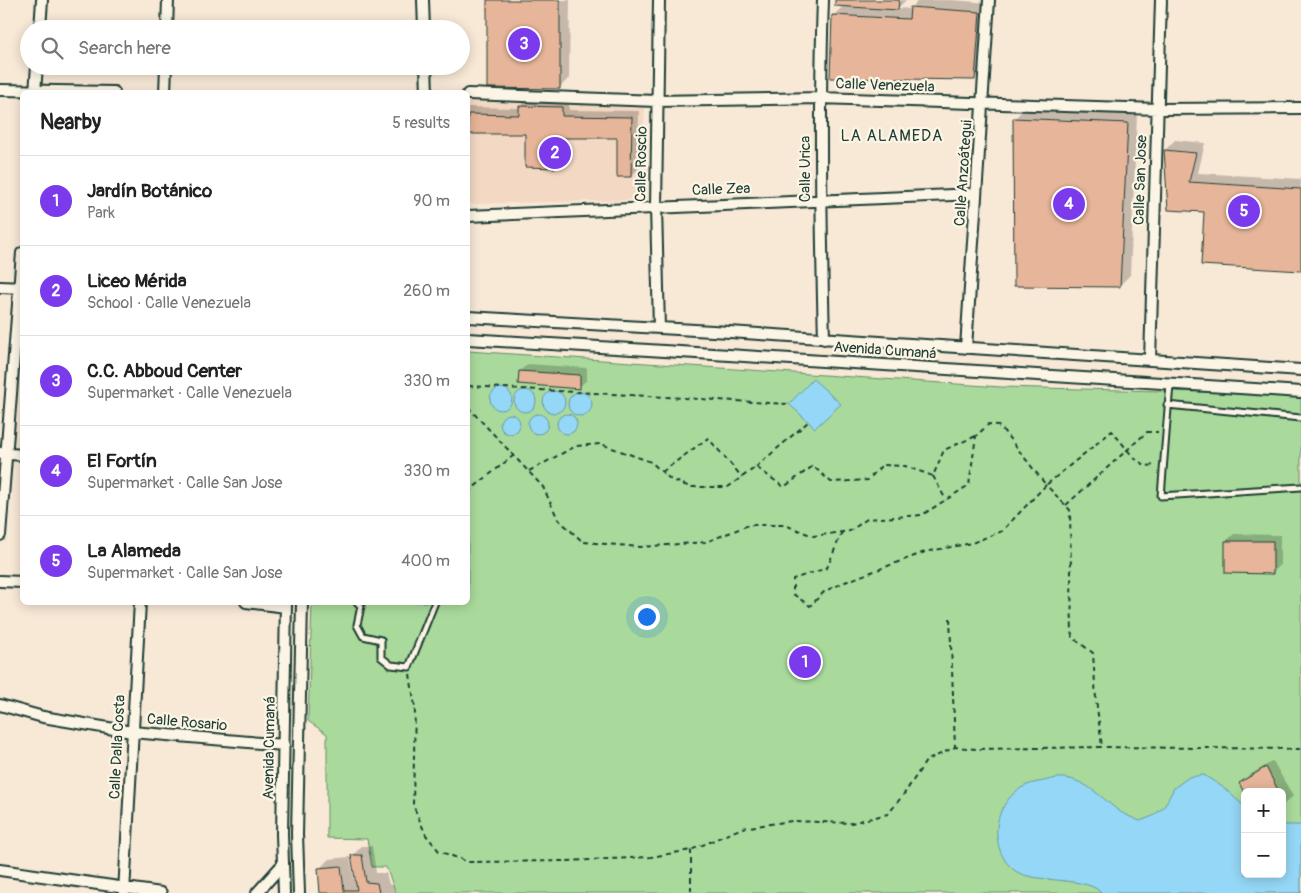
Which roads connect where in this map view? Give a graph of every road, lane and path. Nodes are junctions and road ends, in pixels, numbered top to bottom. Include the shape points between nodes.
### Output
1 (42, 0) edge
2 (168, 0) edge
3 (423, 0) edge
4 (659, 0) edge
5 (823, 0) edge
6 (989, 0) edge
7 (1161, 0) edge
8 (41, 20) edge
9 (167, 20) edge
10 (424, 20) edge
11 (36, 75) edge
12 (166, 75) edge
13 (426, 75) edge
14 (0, 90) edge
15 (35, 90) edge
16 (165, 90) edge
17 (427, 90) edge
18 (20, 91) edge
19 (470, 94) edge
20 (820, 98) junction
21 (657, 101) junction
22 (983, 104) junction
23 (1301, 108) edge
24 (1158, 109) junction
25 (975, 194) junction
26 (820, 200) junction
27 (656, 207) junction
28 (470, 216) edge
29 (0, 287) edge
30 (20, 288) edge
31 (20, 298) edge
32 (470, 317) edge
33 (659, 328) junction
34 (824, 338) junction
35 (470, 339) edge
36 (966, 348) junction
37 (1150, 360) junction
38 (1301, 370) edge
39 (1170, 384) junction
40 (470, 386) edge
41 (1301, 392) edge
42 (789, 404) dead end
43 (1167, 405) junction
44 (470, 408) edge
45 (1301, 418) edge
46 (808, 422) dead end
47 (1166, 432) junction
48 (976, 436) junction
49 (4, 454) edge
50 (20, 455) edge
51 (514, 455) junction
52 (1162, 466) junction
53 (756, 467) junction
54 (529, 471) junction
55 (662, 472) junction
56 (934, 476) junction
57 (742, 477) junction
58 (1046, 485) junction
59 (1301, 487) edge
60 (470, 490) edge
61 (946, 500) junction
62 (1066, 506) junction
63 (842, 532) junction
64 (0, 535) edge
65 (0, 581) edge
66 (20, 582) edge
67 (140, 605) edge
68 (286, 605) edge
69 (302, 605) edge
70 (360, 605) edge
71 (434, 605) edge
72 (950, 618) dead end
73 (409, 667) junction
74 (0, 705) edge
75 (132, 732) junction
76 (284, 745) junction
77 (955, 747) junction
78 (1102, 747) junction
79 (1301, 749) edge
80 (691, 850) junction
81 (283, 864) junction
82 (0, 870) edge
83 (124, 891) edge
84 (161, 893) edge
85 (257, 893) edge
86 (284, 893) edge
87 (299, 893) edge
88 (691, 893) edge

1 - 8 street
2 - 9 street
3 - 10 street
4 - 21 street, Calle Roscio
5 - 20 street, Calle Urica
6 - 22 street, Calle Anzoátegui
7 - 24 street, Calle San Jose
11 - 15 street
12 - 16 street
13 - 17 street
14 - 18 street
19 - 21 street, Calle Venezuela
20 - 21 street, Calle Venezuela
20 - 22 street, Calle Venezuela
20 - 26 street, Calle Urica
21 - 27 street, Calle Roscio
22 - 24 street, Calle Venezuela
22 - 25 street, Calle Anzoátegui
23 - 24 street, Calle Venezuela
24 - 37 street, Calle San Jose
25 - 26 street, Calle Zea
25 - 36 street, Calle Anzoátegui
26 - 27 street, Calle Zea
26 - 34 street, Calle Urica
27 - 28 street, Calle Zea
27 - 33 street, Calle Roscio
29 - 30 street
31 - 49 street
32 - 33 street, Avenida Cumaná
33 - 34 street, Avenida Cumaná
34 - 36 street, Avenida Cumaná
35 - 39 street, Avenida Cumaná
36 - 37 street, Avenida Cumaná
37 - 38 street, Avenida Cumaná
39 - 41 street, Avenida Cumaná
39 - 43 lane
40 - 42 path
43 - 45 lane
43 - 47 lane
44 - 51 path
46 - 53 path
47 - 52 lane
47 - 62 path via 1147,432
48 - 56 path via 944,450
48 - 58 path via 989,424 997,425
48 - 61 path via 969,485
49 - 50 street
49 - 64 street
51 - 54 path
51 - 60 path
52 - 58 path via 1146,466 1134,458 1112,431
52 - 59 lane via 1161,496
53 - 56 path via 784,487 813,466 831,482 868,480 882,464 905,466
53 - 57 path
54 - 55 path via 576,446 601,444 651,462
54 - 63 path via 543,487 558,519 583,542 641,547 706,542 749,525 785,525 813,536
55 - 57 path via 670,480 690,487 728,487
55 - 57 path via 708,438
56 - 61 path
58 - 62 path
58 - 63 path via 1002,531 972,543 925,552 845,582 826,591 810,606 793,594 793,579 827,568
61 - 63 path via 922,515 867,519 850,531
62 - 78 path via 1070,510 1072,637 1093,653
65 - 66 street
67 - 75 street, Calle Dalla Costa
68 - 76 street, Avenida Cumaná
69 - 87 street, Avenida Cumaná
70 - 73 lane via 357,625 363,636 380,640 381,657 391,665
71 - 73 lane
72 - 77 path
73 - 80 path via 415,707 413,805 426,836 440,851 468,862 508,862 651,856
74 - 75 street, Calle Rosario via 43,717
75 - 76 street, Calle Rosario
75 - 83 street, Calle Dalla Costa
76 - 81 street, Avenida Cumaná
77 - 78 path
77 - 80 path via 926,761 888,814 851,823 792,821 742,828
78 - 79 path
80 - 88 path
81 - 85 street
81 - 86 street, Avenida Cumaná
82 - 83 street
83 - 84 street

